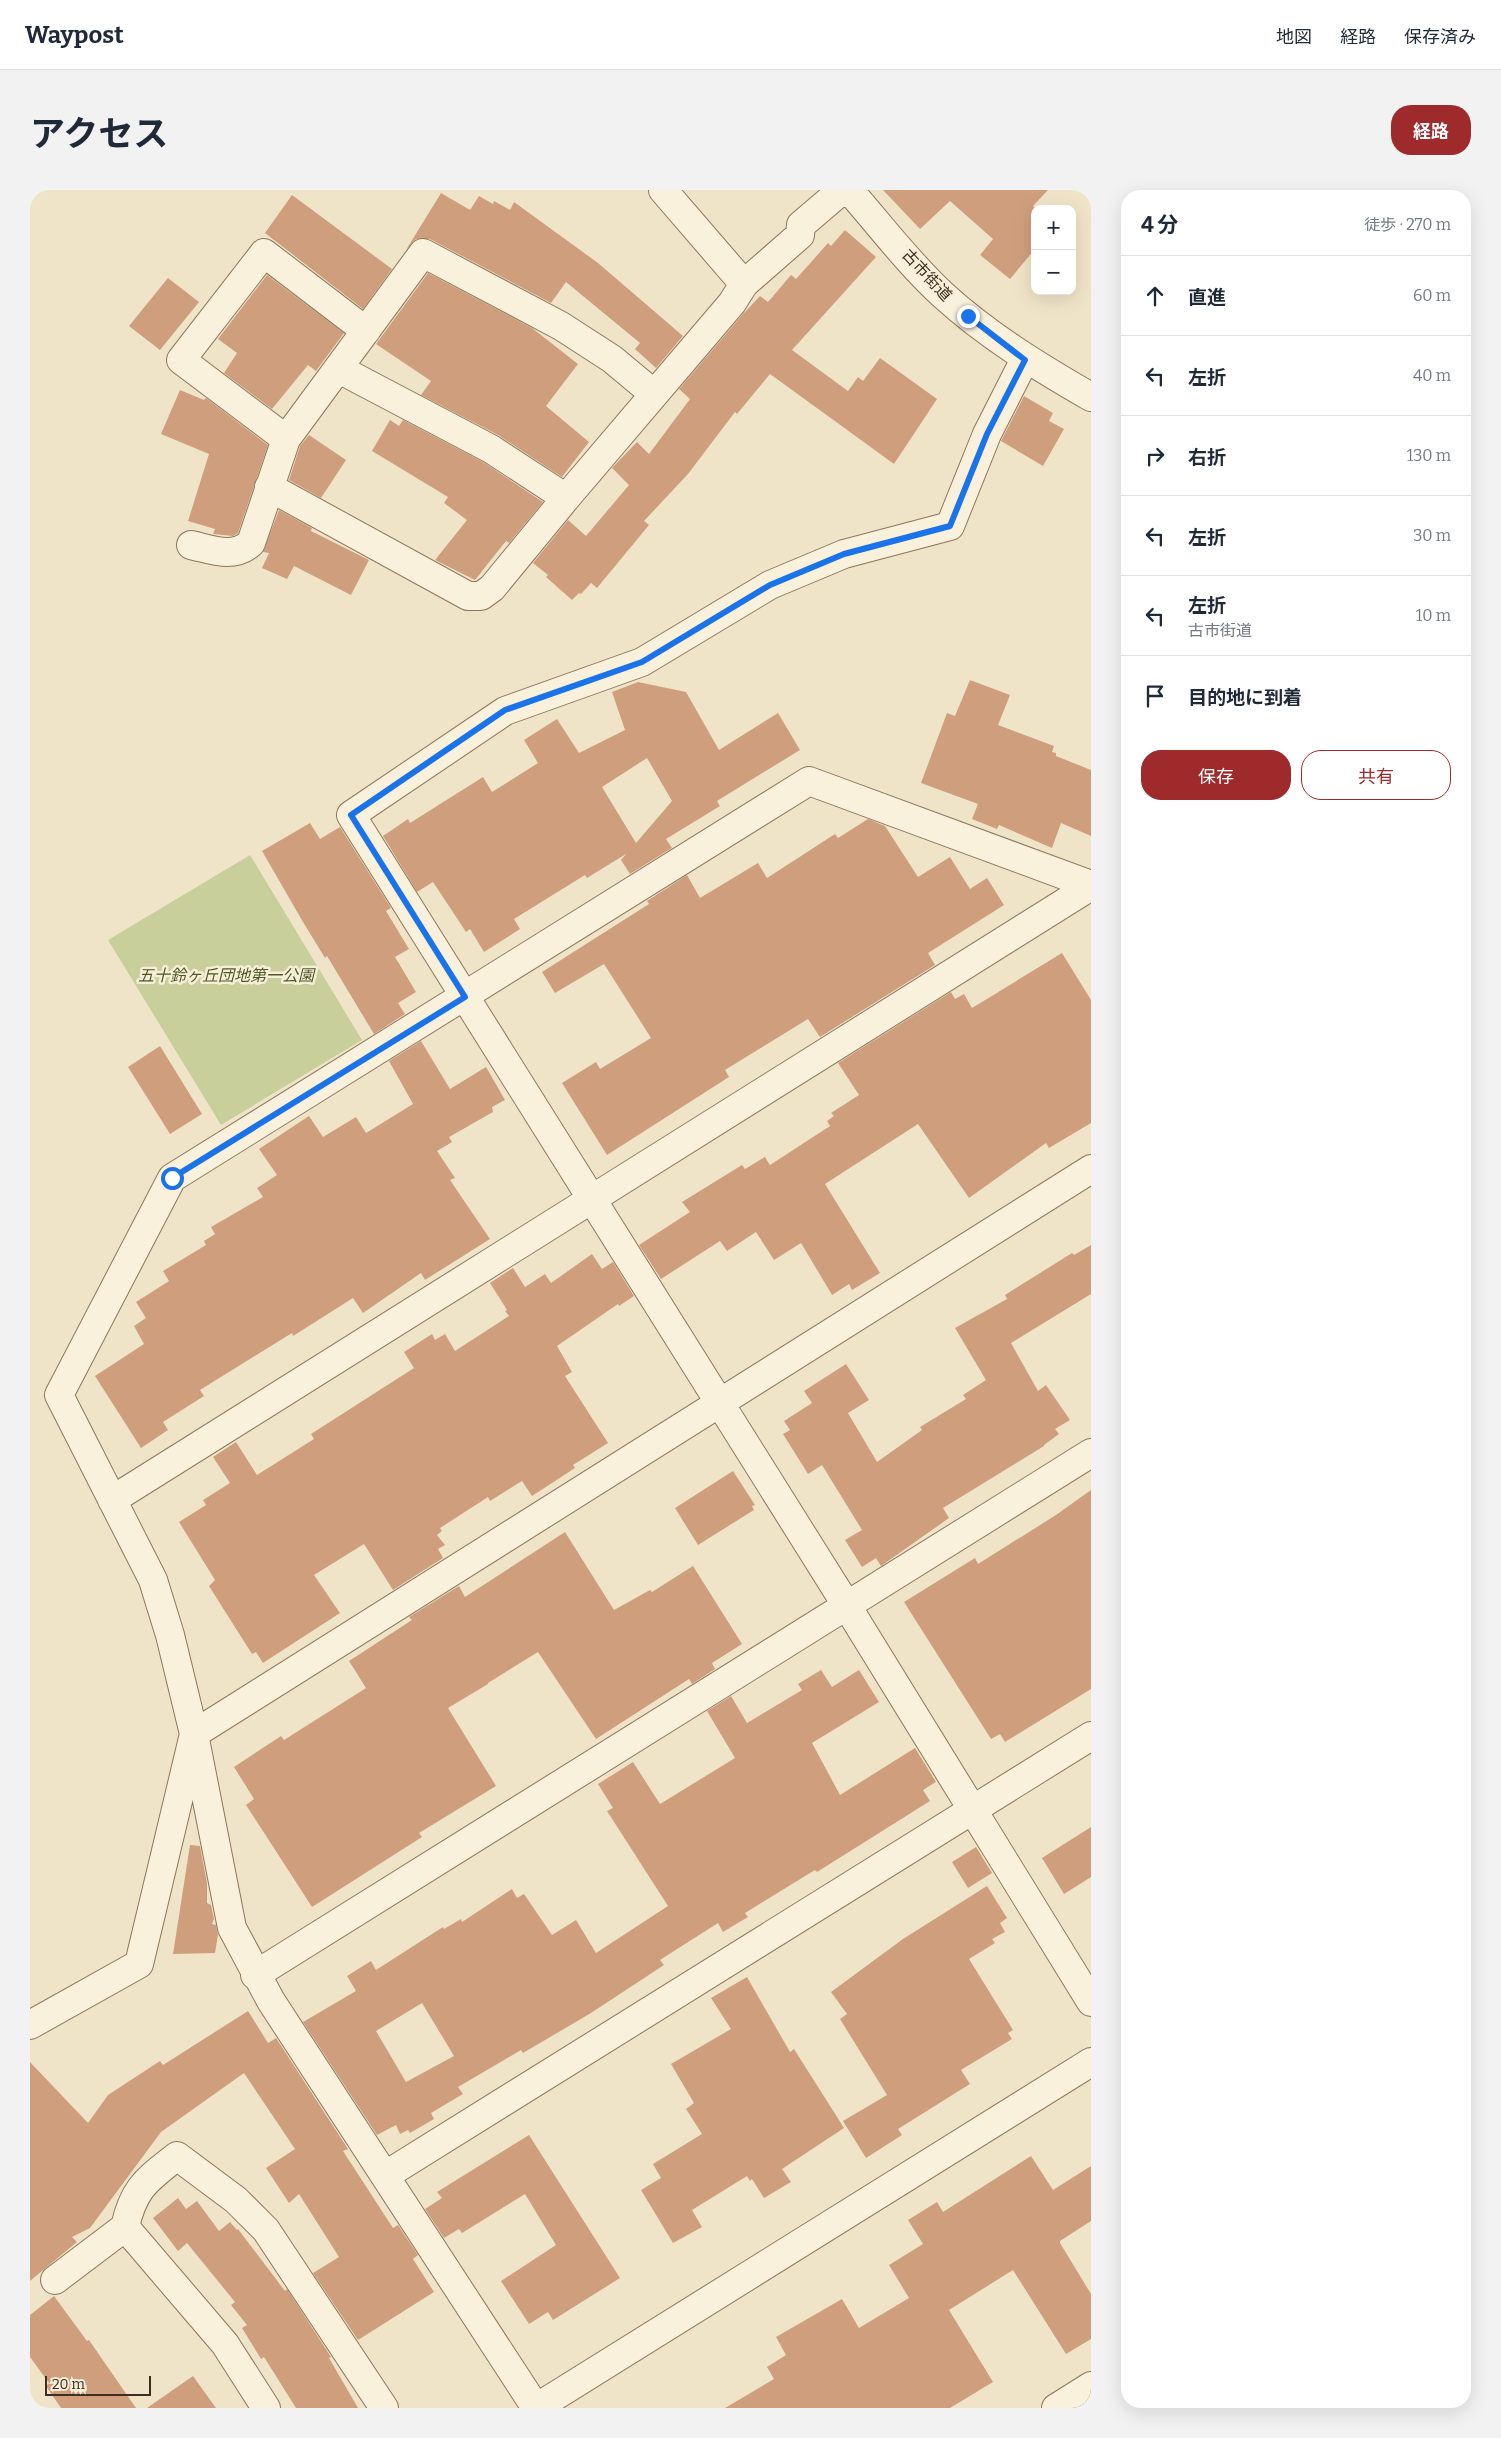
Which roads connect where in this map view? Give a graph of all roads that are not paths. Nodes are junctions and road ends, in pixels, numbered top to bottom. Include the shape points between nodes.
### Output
1 (663, 190) edge
2 (842, 190) edge
3 (849, 190) edge
4 (744, 284) junction
5 (366, 331) junction
6 (1025, 360) junction
7 (339, 369) junction
8 (654, 394) junction
9 (1091, 397) edge
10 (286, 439) junction
11 (269, 487) junction
12 (566, 498) junction
13 (191, 545) dead end
14 (1091, 886) edge
15 (465, 997) junction
16 (1091, 1169) edge
17 (592, 1200) junction
18 (719, 1404) junction
19 (1091, 1454) edge
20 (112, 1500) junction
21 (847, 1606) junction
22 (194, 1734) junction
23 (1091, 1736) edge
24 (973, 1811) junction
25 (255, 1975) junction
26 (1091, 2002) edge
27 (30, 2025) edge
28 (1091, 2062) edge
29 (386, 2175) junction
30 (125, 2227) junction
31 (55, 2280) dead end
32 (1091, 2386) edge
33 (266, 2408) edge
34 (384, 2408) edge
35 (1056, 2408) edge

1 - 4 street
2 - 4 street via 801,225 800,235
3 - 6 street, 古市街道 via 942,294
4 - 8 street via 732,303
5 - 7 street
5 - 8 street via 423,253 562,326 612,359
5 - 10 street via 264,253 181,360
6 - 9 street, 古市街道
6 - 15 street via 987,434 950,526 844,554 788,577 642,662 505,710 351,815
7 - 10 street
7 - 12 street via 491,449
8 - 12 street
10 - 11 street
11 - 12 street via 468,596 481,596 492,588
11 - 13 street via 251,543 243,550 231,553
14 - 15 street via 810,780
14 - 17 street
15 - 17 street
15 - 20 street via 172,1178 59,1395
16 - 18 street
17 - 18 street
17 - 20 street
18 - 21 street
18 - 22 street
19 - 21 street
20 - 22 street via 153,1580
21 - 24 street
21 - 25 street
22 - 25 street via 232,1928
22 - 27 street via 139,1964
23 - 24 street
24 - 26 street
24 - 29 street
25 - 29 street
28 - 29 street via 536,2408
30 - 31 street
30 - 33 street via 224,2344
30 - 34 street via 141,2185 177,2156 236,2200 266,2230
32 - 35 street

